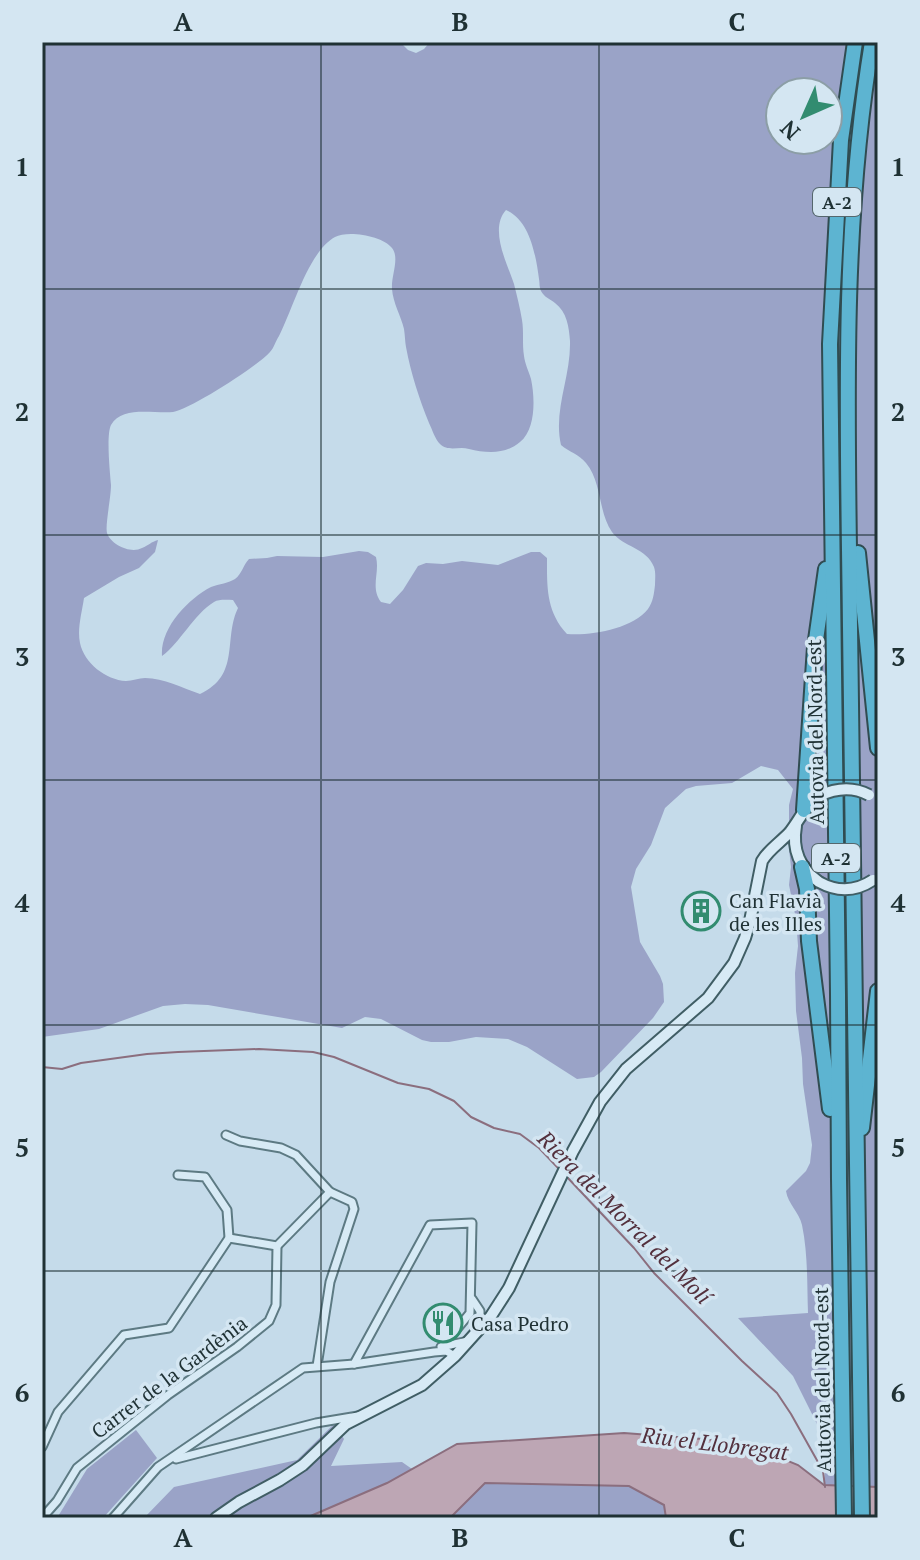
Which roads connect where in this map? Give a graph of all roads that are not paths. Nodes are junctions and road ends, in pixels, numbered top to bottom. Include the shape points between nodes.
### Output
1 (855, 42) edge
2 (872, 42) edge
3 (849, 481) junction
4 (832, 538) junction
5 (878, 748) edge
6 (873, 799) edge
7 (804, 810) junction
8 (796, 824) junction
9 (800, 862) junction
10 (760, 871) junction
11 (876, 879) edge
12 (878, 991) edge
13 (226, 1135) dead end
14 (856, 1172) junction
15 (178, 1175) dead end
16 (839, 1179) junction
17 (330, 1192) junction
18 (229, 1238) junction
19 (277, 1246) junction
20 (472, 1299) junction
21 (500, 1303) junction
22 (479, 1330) junction
23 (470, 1341) junction
24 (438, 1349) junction
25 (455, 1356) junction
26 (354, 1364) junction
27 (317, 1366) junction
28 (360, 1415) junction
29 (42, 1447) edge
30 (168, 1461) junction
31 (42, 1518) edge
32 (113, 1518) edge
33 (216, 1518) edge
34 (844, 1518) edge
35 (862, 1518) edge

1 - 4 highway, Autovia del Nord-est / A-2 via 841,140 834,252
2 - 3 highway, Autovia del Nord-est / A-2 via 851,240
3 - 5 highway
3 - 14 highway, Autovia del Nord-est / A-2
4 - 7 highway via 815,647
4 - 16 highway, Autovia del Nord-est / A-2
6 - 7 street, bridge via 851,789 831,790
7 - 8 street
8 - 9 street
8 - 10 street via 766,854
9 - 10 street via 787,850 777,852
9 - 11 street, bridge via 831,888 859,888
9 - 16 highway
10 - 21 street via 745,938 726,976 696,1010 612,1084 573,1151
12 - 14 highway
13 - 17 street via 296,1155
14 - 35 highway, Autovia del Nord-est / A-2
15 - 18 street via 205,1177 227,1210
16 - 34 highway, Autovia del Nord-est / A-2
17 - 19 street
17 - 27 street via 352,1202 354,1209 330,1282
18 - 19 street
18 - 29 street via 169,1328 124,1335 58,1412
19 - 31 street, Carrer de la Gardènia via 276,1305 269,1321 77,1468
20 - 21 street via 486,1307
20 - 22 street via 480,1311
20 - 24 street via 470,1313
20 - 26 street via 472,1223 430,1225
21 - 22 street
22 - 23 street
23 - 24 street
23 - 25 street
24 - 25 street
24 - 26 street
25 - 28 street via 422,1385
26 - 27 street
27 - 30 street via 303,1368
28 - 30 street
28 - 33 street via 303,1465
30 - 32 street

